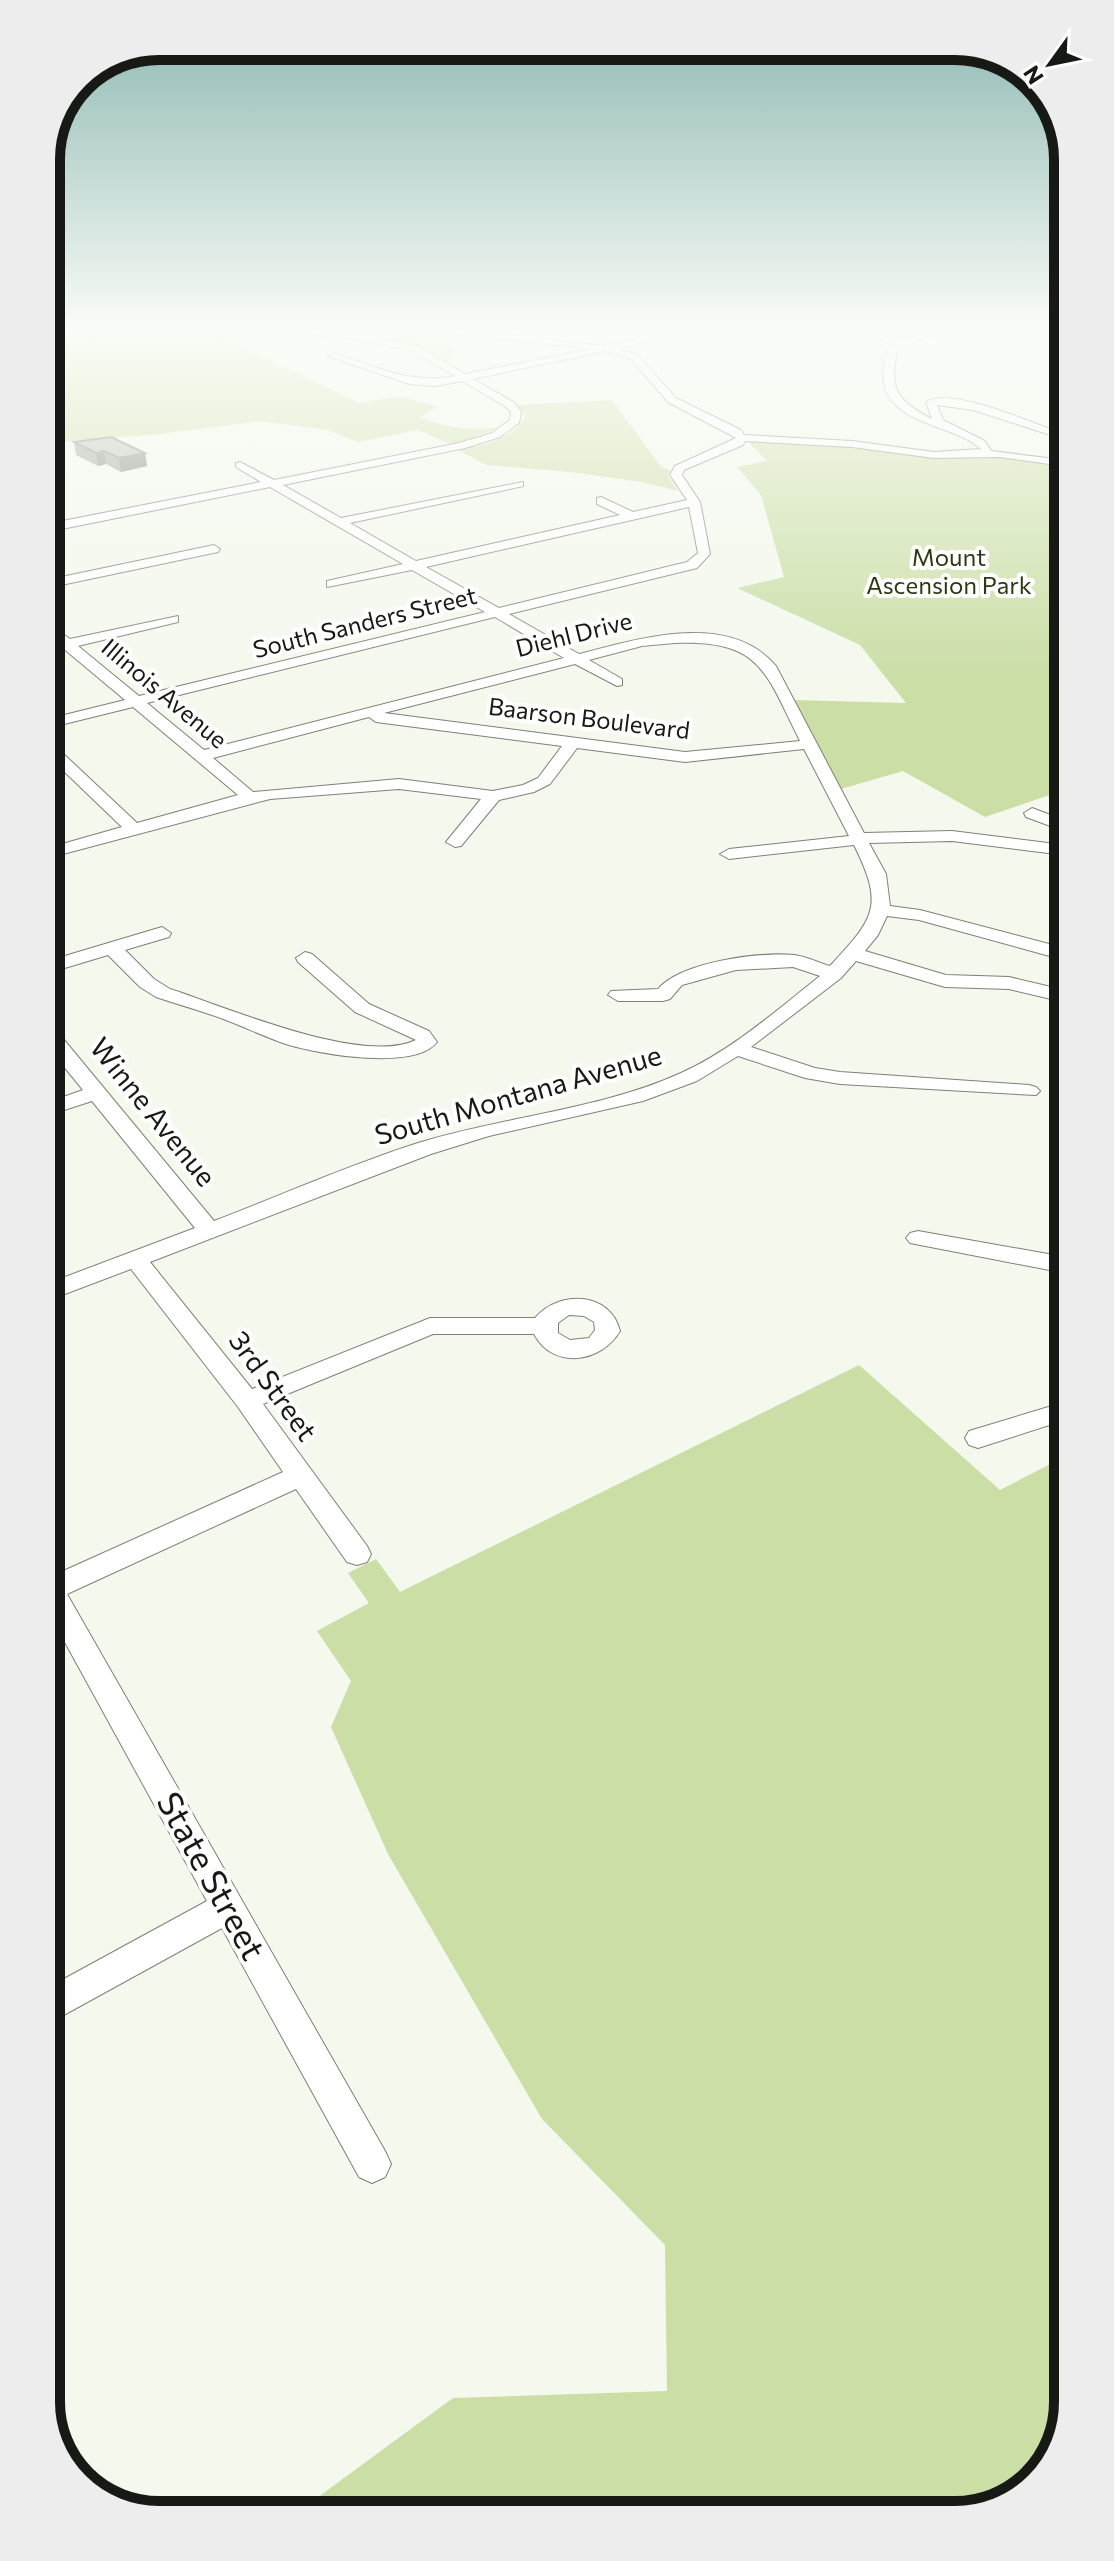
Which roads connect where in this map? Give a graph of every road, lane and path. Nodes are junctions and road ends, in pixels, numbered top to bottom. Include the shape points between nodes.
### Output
1 (453, 448) edge
2 (730, 448) edge
3 (878, 448) edge
4 (986, 448) edge
5 (983, 454) junction
6 (1054, 462) edge
7 (240, 465) dead end
8 (272, 484) junction
9 (519, 484) dead end
10 (601, 501) dead end
11 (694, 502) junction
12 (632, 516) junction
13 (338, 522) junction
14 (60, 525) edge
15 (214, 549) dead end
16 (412, 564) junction
17 (60, 581) edge
18 (332, 584) dead end
19 (498, 614) junction
20 (173, 619) dead end
21 (60, 638) edge
22 (67, 644) junction
23 (60, 645) edge
24 (577, 659) junction
25 (617, 682) dead end
26 (137, 702) junction
27 (362, 715) junction
28 (60, 720) edge
29 (574, 741) junction
30 (810, 744) junction
31 (201, 756) junction
32 (60, 759) edge
33 (493, 796) junction
34 (250, 797) junction
35 (1032, 813) dead end
36 (1054, 822) edge
37 (133, 829) junction
38 (859, 837) junction
39 (455, 842) dead end
40 (1054, 848) edge
41 (60, 850) edge
42 (729, 854) dead end
43 (881, 910) junction
44 (162, 933) dead end
45 (112, 948) junction
46 (1054, 951) edge
47 (854, 954) junction
48 (305, 958) dead end
49 (60, 963) edge
50 (834, 974) junction
51 (1054, 994) edge
52 (618, 995) dead end
53 (60, 1047) edge
54 (736, 1049) junction
55 (1029, 1091) dead end
56 (98, 1092) junction
57 (60, 1105) edge
58 (210, 1231) junction
59 (918, 1238) dead end
60 (135, 1259) junction
61 (1054, 1263) edge
62 (60, 1288) edge
63 (544, 1326) dead end
64 (247, 1401) junction
65 (1054, 1414) edge
66 (978, 1438) dead end
67 (299, 1476) junction
68 (357, 1554) dead end
69 (60, 1584) edge
70 (60, 1607) edge
71 (228, 1907) junction
72 (60, 2000) edge
73 (372, 2164) dead end

1 - 8 street
2 - 11 street via 679,468 676,475
3 - 5 street via 934,455
4 - 5 street
5 - 6 street
7 - 8 street
8 - 13 street
8 - 14 street
9 - 13 street
10 - 12 street
11 - 12 street
11 - 19 street, South Sanders Street via 704,554 692,565
12 - 16 street
13 - 16 street
15 - 17 street
16 - 18 street
16 - 19 street
19 - 24 street
19 - 26 street, South Sanders Street
20 - 22 street
21 - 22 street, Illinois Avenue
22 - 23 street
22 - 26 street, Illinois Avenue
24 - 25 street
24 - 27 street, Diehl Drive
24 - 30 street, Diehl Drive via 660,639 709,639 741,647 769,666
26 - 28 street, South Sanders Street
26 - 31 street, Illinois Avenue
27 - 29 street, Baarson Boulevard
27 - 31 street, Diehl Drive
29 - 30 street, Baarson Boulevard via 695,757
29 - 33 street via 544,781
30 - 38 street, Diehl Drive
31 - 34 street, Illinois Avenue
32 - 37 street
33 - 34 street via 399,784
33 - 39 street
34 - 37 street
35 - 36 street
37 - 41 street
38 - 40 street via 991,839
38 - 42 street
38 - 43 street via 881,886
43 - 46 street via 920,915
43 - 47 street, South Montana Avenue
44 - 45 street
45 - 48 street via 163,993 301,1042 396,1051 417,1050 427,1042 362,1008
45 - 49 street
47 - 50 street, South Montana Avenue
47 - 51 street via 945,981 1009,983
50 - 52 street via 795,961 735,964 675,981 663,995
50 - 54 street, South Montana Avenue
53 - 56 street, Winne Avenue
54 - 55 street via 812,1074
54 - 58 street, South Montana Avenue via 664,1088 453,1140
56 - 57 street
56 - 58 street, Winne Avenue
58 - 60 street, South Montana Avenue
59 - 61 street
60 - 62 street, South Montana Avenue
60 - 64 street, 3rd Street
63 - 64 street via 430,1326
64 - 67 street, 3rd Street
65 - 66 street
67 - 68 street, 3rd Street
67 - 69 street
70 - 71 street, State Street
71 - 72 street
71 - 73 street, State Street

